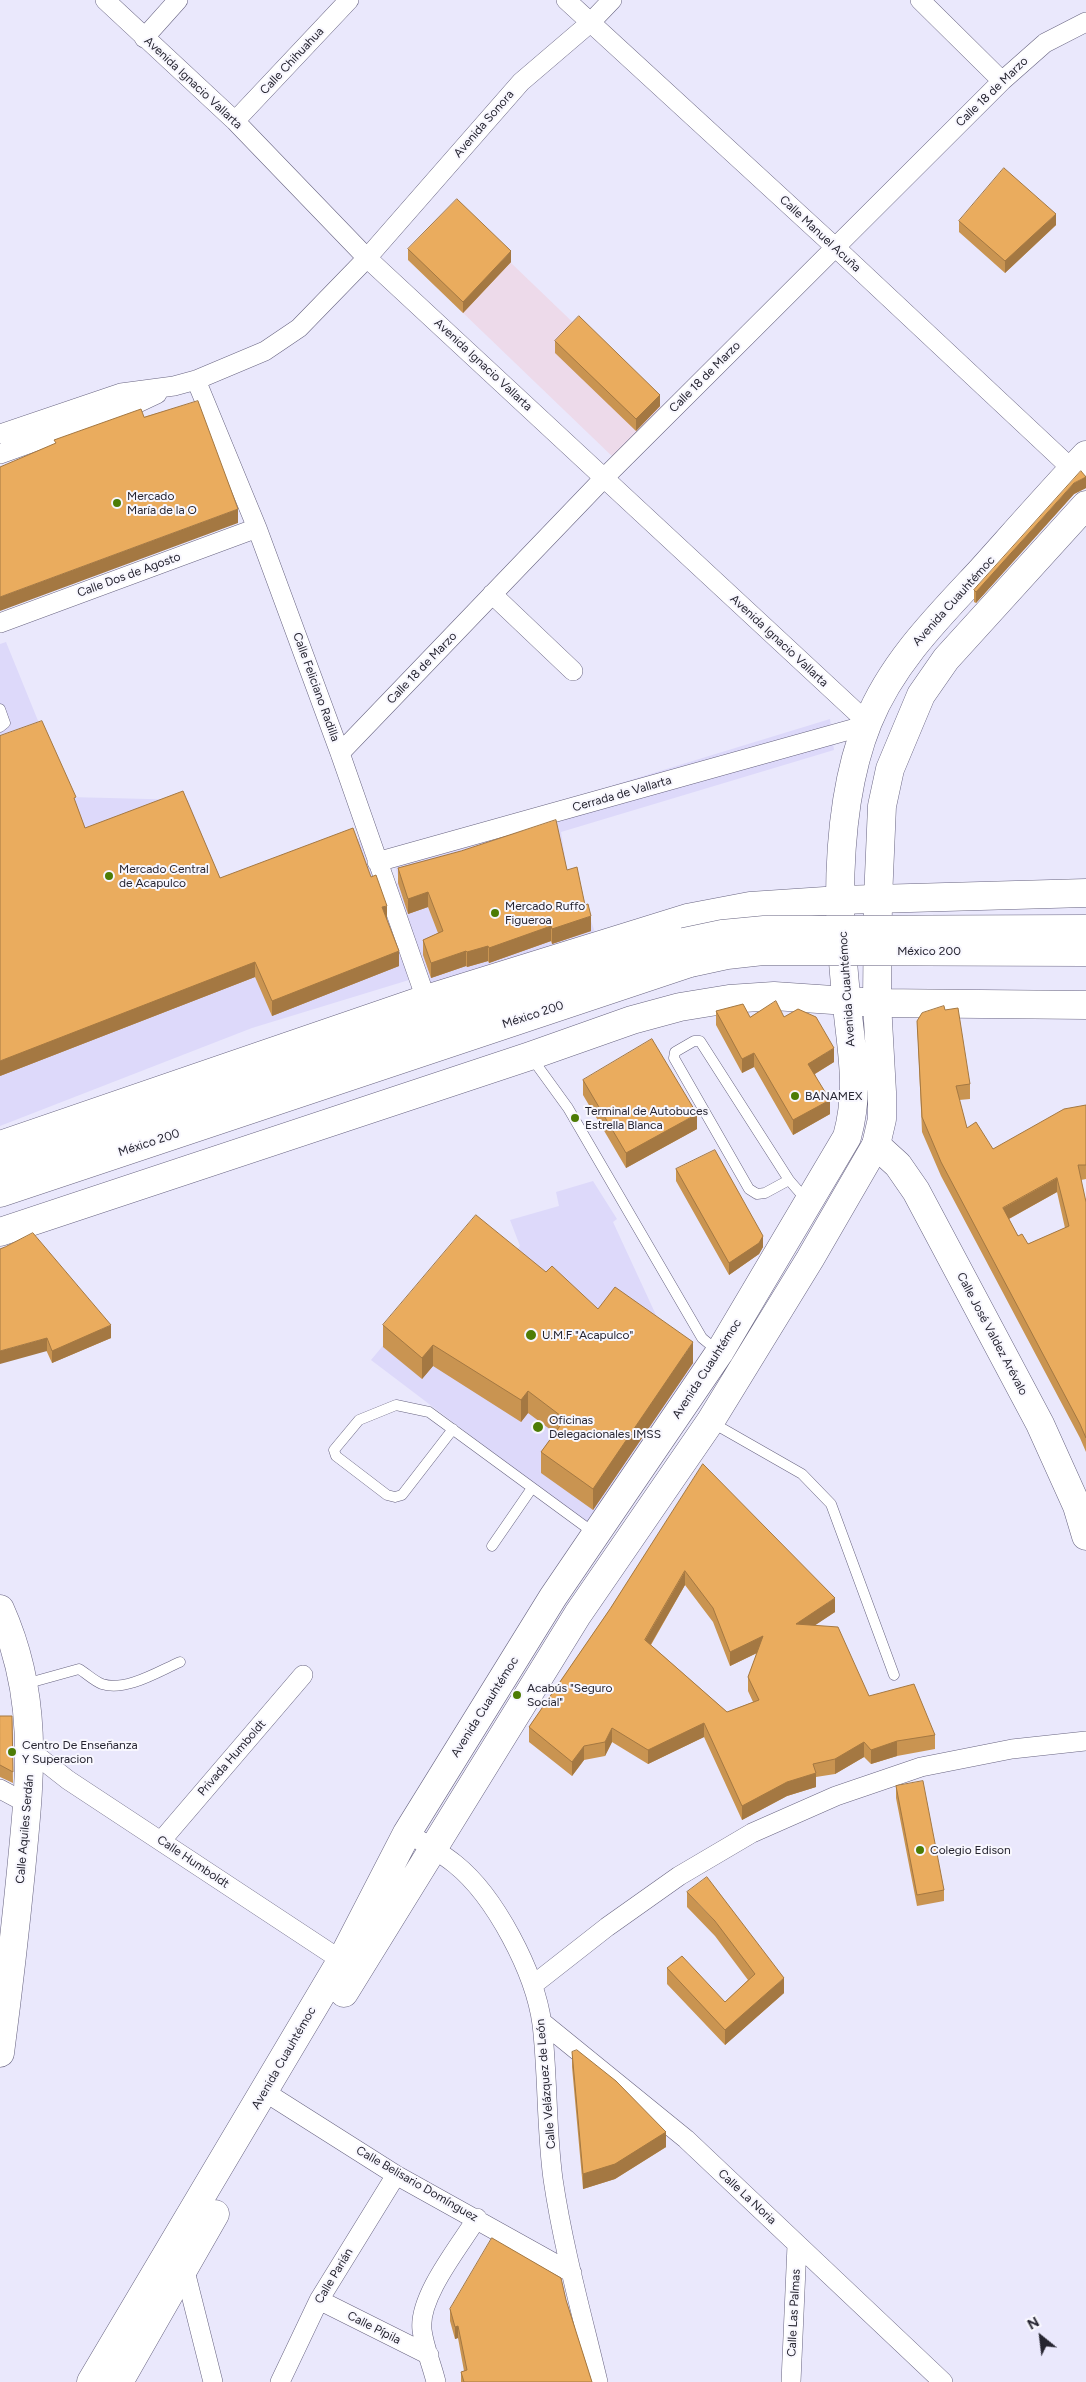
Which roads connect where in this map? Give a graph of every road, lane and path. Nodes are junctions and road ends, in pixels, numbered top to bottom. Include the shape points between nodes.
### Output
1 (106, 0) edge
2 (178, 0) edge
3 (349, 0) edge
4 (566, 0) edge
5 (612, 0) edge
6 (920, 0) edge
7 (1086, 22) edge
8 (590, 23) junction
9 (144, 38) junction
10 (1002, 81) junction
11 (235, 121) junction
12 (835, 247) junction
13 (367, 258) junction
14 (196, 380) junction
15 (174, 386) junction
16 (0, 434) edge
17 (0, 454) edge
18 (1079, 462) edge
19 (604, 478) junction
20 (1086, 505) edge
21 (257, 528) junction
22 (492, 594) junction
23 (0, 623) edge
24 (573, 670) dead end
25 (0, 709) edge
26 (867, 724) junction
27 (0, 727) edge
28 (340, 753) junction
29 (377, 862) junction
30 (1086, 893) edge
31 (878, 899) junction
32 (840, 900) junction
33 (1086, 929) edge
34 (1086, 952) edge
35 (687, 953) junction
36 (426, 999) junction
37 (846, 1002) junction
38 (877, 1003) junction
39 (1086, 1005) edge
40 (530, 1056) junction
41 (0, 1145) edge
42 (876, 1145) junction
43 (0, 1168) edge
44 (789, 1180) junction
45 (0, 1193) edge
46 (809, 1202) junction
47 (0, 1232) edge
48 (719, 1353) junction
49 (710, 1422) junction
50 (453, 1429) junction
51 (532, 1488) junction
52 (596, 1535) junction
53 (1086, 1536) edge
54 (492, 1546) dead end
55 (0, 1609) edge
56 (180, 1662) dead end
57 (303, 1675) dead end
58 (894, 1675) dead end
59 (24, 1685) junction
60 (1086, 1741) edge
61 (31, 1751) junction
62 (0, 1789) edge
63 (28, 1804) junction
64 (407, 1833) junction
65 (161, 1841) junction
66 (432, 1848) junction
67 (6, 1964) edge
68 (349, 1966) junction
69 (533, 1985) junction
70 (542, 2022) junction
71 (0, 2053) edge
72 (272, 2097) junction
73 (396, 2175) junction
74 (477, 2218) junction
75 (797, 2245) junction
76 (176, 2262) junction
77 (572, 2273) junction
78 (319, 2300) junction
79 (429, 2355) junction
80 (91, 2382) edge
81 (119, 2382) edge
82 (213, 2382) edge
83 (280, 2382) edge
84 (436, 2382) edge
85 (598, 2382) edge
86 (790, 2382) edge
87 (943, 2382) edge

1 - 9 street, Avenida Ignacio Vallarta
2 - 9 street
3 - 11 street, Calle Chihuahua
4 - 8 street, Calle Manuel Acuña
5 - 8 street, Avenida Sonora
6 - 10 street
7 - 10 street, Calle 18 de Marzo via 1045,43
8 - 12 street, Calle Manuel Acuña
8 - 13 street, Avenida Sonora via 521,82
9 - 11 street, Avenida Ignacio Vallarta
10 - 12 street, Calle 18 de Marzo
11 - 13 street, Avenida Ignacio Vallarta
12 - 18 street, Calle Manuel Acuña
12 - 19 street, Calle 18 de Marzo
13 - 14 street, Avenida Sonora via 298,328 265,351
13 - 19 street, Avenida Ignacio Vallarta
14 - 15 street, Avenida Sonora
14 - 21 street, Calle Feliciano Radilla
15 - 16 street via 120,393
15 - 17 street via 123,410
18 - 26 main road, Avenida Cuauhtémoc via 916,641 890,679
19 - 22 street, Calle 18 de Marzo
19 - 26 street, Avenida Ignacio Vallarta
20 - 31 main road, Avenida Cuauhtémoc via 946,659 921,696 890,769 882,806
21 - 23 street, Calle Dos de Agosto
21 - 28 street, Calle Feliciano Radilla
22 - 24 street
22 - 28 street, Calle 18 de Marzo
25 - 27 lane via 5,722
26 - 29 street, Cerrada de Vallarta
26 - 32 main road, Avenida Cuauhtémoc via 854,764 846,807
28 - 29 street, Calle Feliciano Radilla
29 - 36 street, Calle Feliciano Radilla
30 - 31 main road
31 - 32 main road
31 - 38 main road, Avenida Cuauhtémoc
32 - 36 main road via 750,906 687,918
32 - 37 main road, Avenida Cuauhtémoc
33 - 35 main road, México 200, bridge via 764,930 722,934
34 - 35 main road, México 200, bridge
35 - 43 main road, México 200
35 - 45 main road, México 200
36 - 41 main road
37 - 38 main road
37 - 40 main road via 774,996 680,1007 632,1020
37 - 46 main road, Avenida Cuauhtémoc via 856,1090 854,1112 847,1137
38 - 39 main road
38 - 42 main road, Avenida Cuauhtémoc via 882,1119
40 - 47 main road
40 - 48 lane via 568,1108 702,1338
42 - 49 main road, Avenida Cuauhtémoc
42 - 53 main road, Calle José Valdez Arévalo via 898,1165 916,1190 1040,1424 1077,1506
44 - 44 lane via 700,1041 675,1052 674,1058 749,1190 757,1194 766,1193
44 - 46 lane
46 - 48 main road, Avenida Cuauhtémoc
48 - 52 main road, Avenida Cuauhtémoc
49 - 58 lane via 802,1474 831,1504
49 - 66 main road, Avenida Cuauhtémoc via 578,1614
50 - 50 lane via 429,1412 396,1405 359,1420 334,1450 336,1456 395,1498 402,1495
50 - 51 lane
51 - 52 lane
51 - 54 lane
52 - 64 main road, Avenida Cuauhtémoc via 553,1597
55 - 59 main road, Calle Aquiles Serdán
56 - 59 lane via 118,1685 102,1684 80,1669
57 - 65 street, Privada Humboldt
59 - 61 main road, Calle Aquiles Serdán
60 - 69 street via 1012,1749 921,1767 836,1796 752,1833 679,1876
61 - 63 main road, Calle Aquiles Serdán
61 - 65 street, Calle Humboldt via 68,1780
62 - 63 street
63 - 67 main road, Calle Aquiles Serdán
64 - 66 street, Calle Velázquez de León
64 - 68 main road, Avenida Cuauhtémoc
65 - 68 street, Calle Humboldt
66 - 68 main road, Avenida Cuauhtémoc
66 - 69 street, Calle Velázquez de León via 456,1865 481,1892 523,1957
67 - 71 main road, Calle Aquiles Serdán
68 - 72 main road, Avenida Cuauhtémoc
69 - 70 street, Calle Velázquez de León
70 - 75 street, Calle La Noria via 686,2139
70 - 77 street, Calle Velázquez de León via 553,2178
72 - 73 street, Calle Belisario Domínguez
72 - 76 main road, Avenida Cuauhtémoc
73 - 74 street, Calle Belisario Domínguez
73 - 78 street, Calle Parián
74 - 77 street, Calle Belisario Domínguez
74 - 79 street via 428,2297 422,2313 422,2330
75 - 86 street, Calle Las Palmas
75 - 87 street, Calle La Noria
76 - 80 main road, Avenida Cuauhtémoc
76 - 81 main road, Avenida Cuauhtémoc
76 - 82 street
77 - 85 street, Calle Velázquez de León
78 - 79 street, Calle Pípila
78 - 83 street, Calle Parián
79 - 84 street

